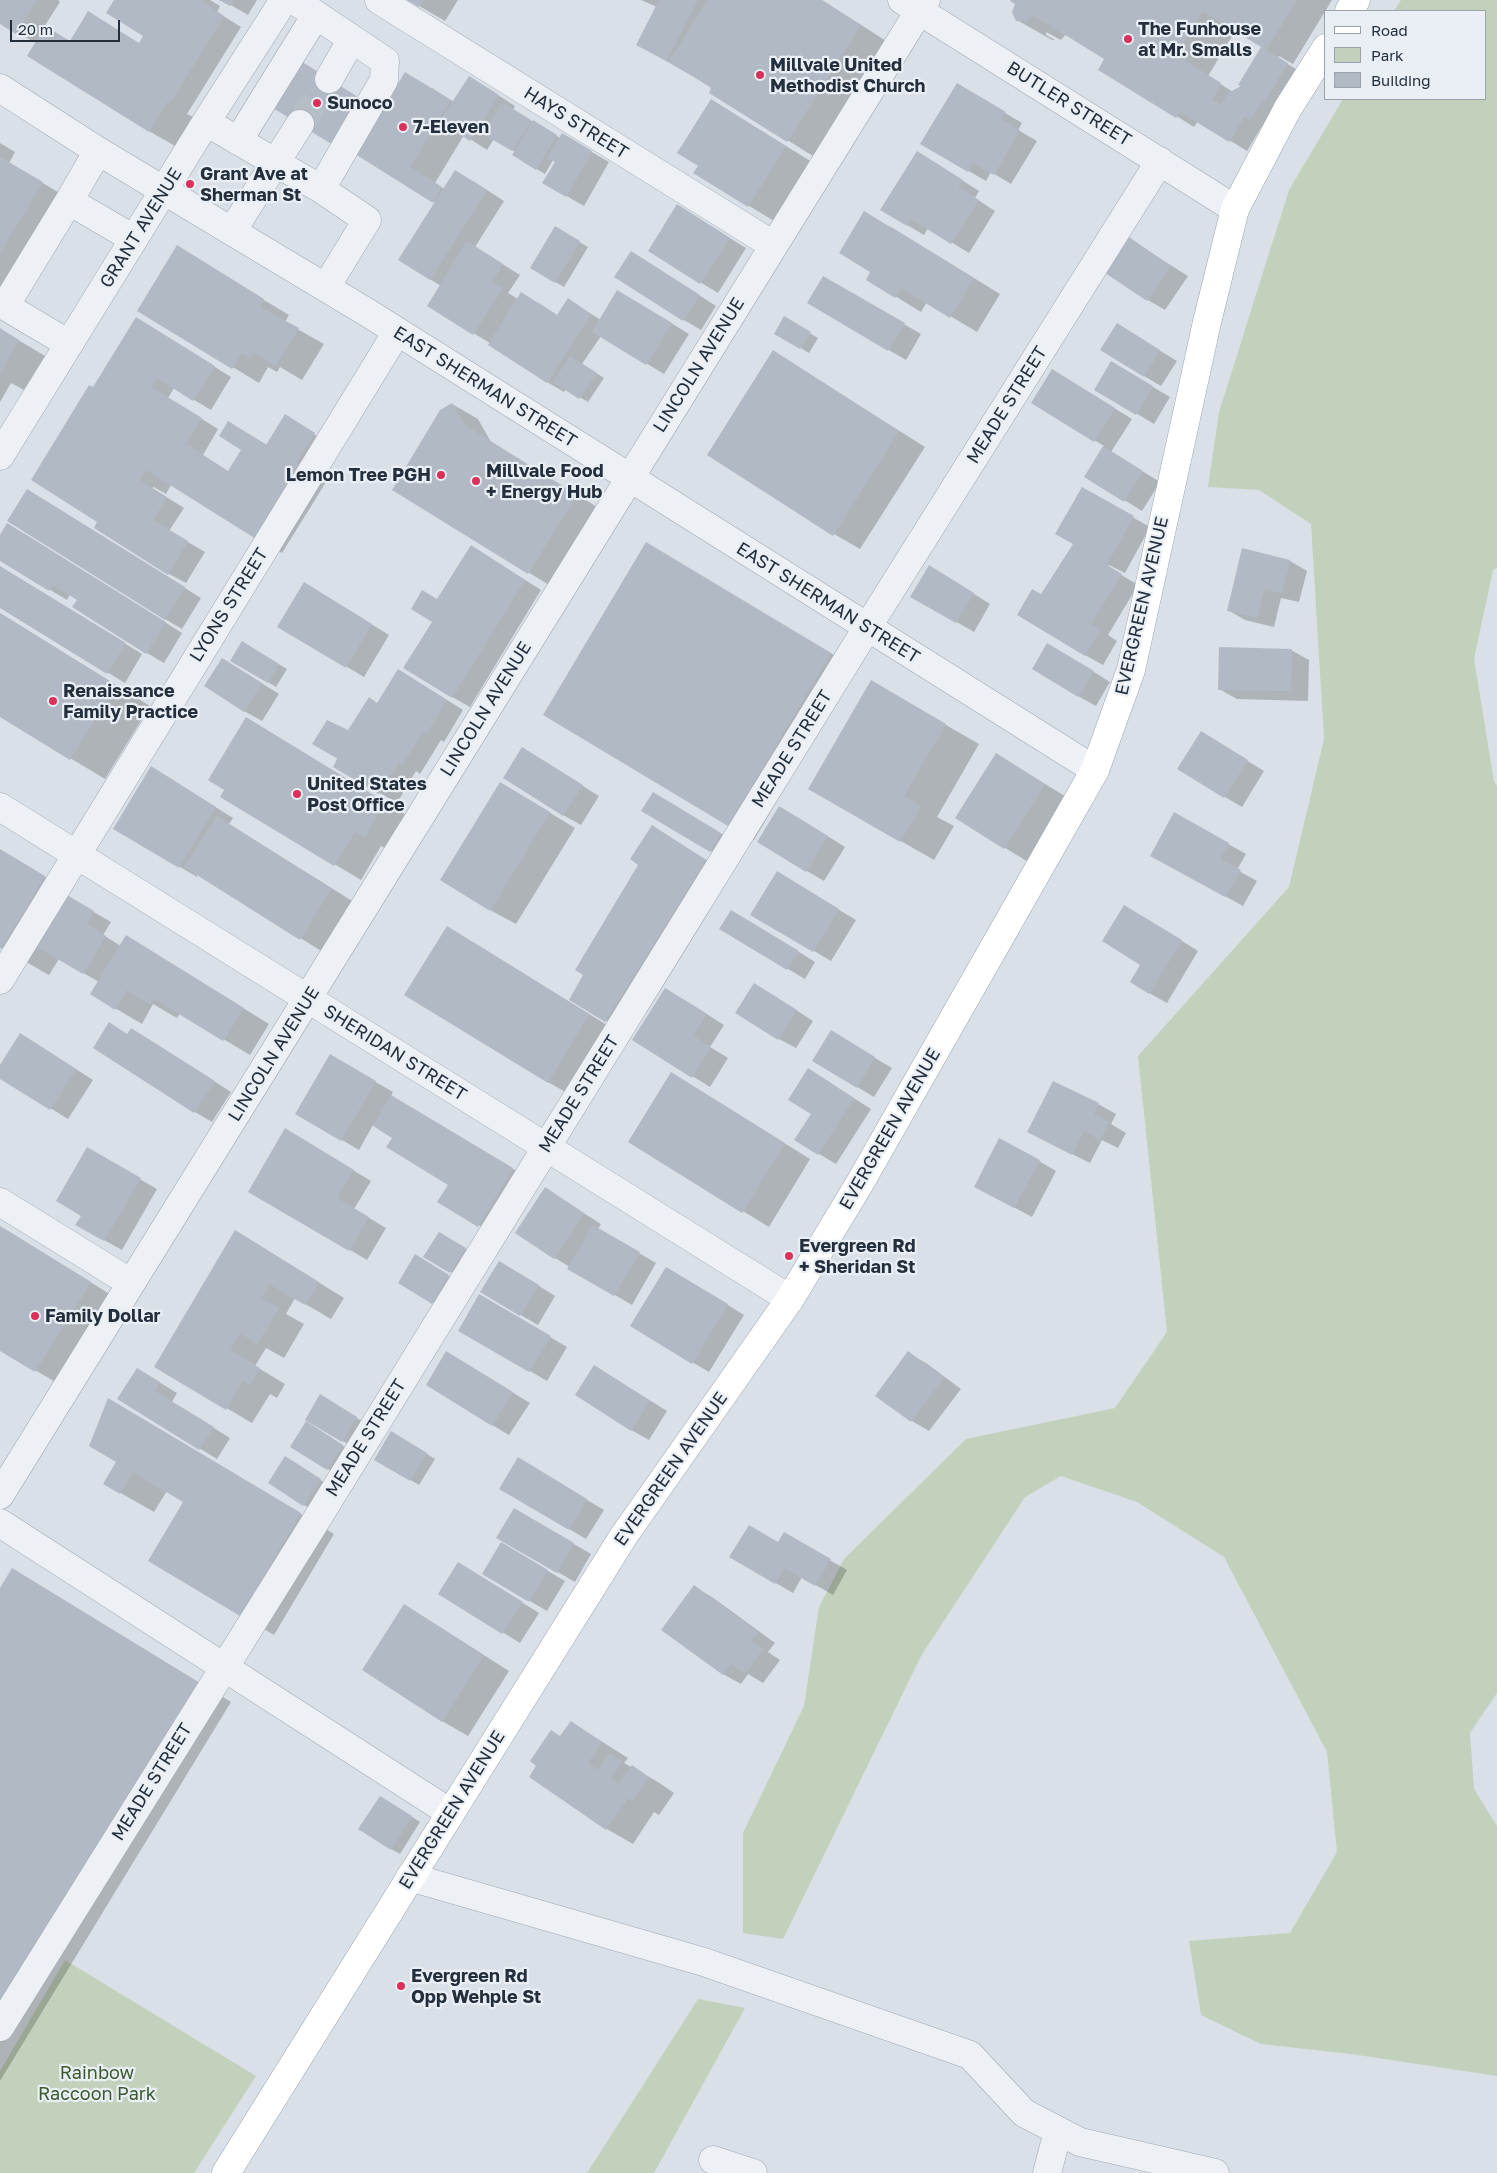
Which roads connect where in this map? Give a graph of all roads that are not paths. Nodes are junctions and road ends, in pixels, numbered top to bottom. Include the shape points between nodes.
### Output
1 (284, 0) edge
2 (294, 0) edge
3 (379, 0) edge
4 (916, 4) edge
5 (316, 15) junction
6 (352, 39) junction
7 (1324, 51) edge
8 (329, 79) tunnel mouth
9 (0, 88) edge
10 (206, 122) junction
11 (300, 124) tunnel mouth
12 (238, 141) junction
13 (98, 151) junction
14 (1160, 161) junction
15 (275, 163) junction
16 (321, 189) junction
17 (164, 190) junction
18 (68, 200) junction
19 (1235, 209) junction
20 (232, 231) junction
21 (134, 240) junction
22 (773, 245) junction
23 (326, 287) junction
24 (397, 332) junction
25 (69, 344) junction
26 (0, 456) edge
27 (629, 478) junction
28 (867, 628) junction
29 (1095, 770) junction
30 (0, 807) edge
31 (78, 855) junction
32 (0, 980) edge
33 (308, 999) junction
34 (546, 1147) junction
35 (0, 1202) edge
36 (131, 1283) junction
37 (790, 1299) junction
38 (4, 1481) edge
39 (0, 1524) edge
40 (222, 1668) junction
41 (449, 1812) junction
42 (410, 1877) junction
43 (0, 2026) edge
44 (1058, 2131) junction
45 (713, 2160) dead end
46 (226, 2173) edge
47 (753, 2173) edge
48 (1047, 2173) edge
49 (1215, 2173) edge

1 - 10 street, GRANT AVENUE
2 - 5 street
3 - 22 street, HAYS STREET
4 - 14 street, BUTLER STREET
4 - 22 street, LINCOLN AVENUE
5 - 6 street
5 - 12 street
6 - 8 street
6 - 16 street via 385,61 384,80
7 - 19 main road, EVERGREEN AVENUE via 1288,108
9 - 13 street, EAST SHERMAN STREET
10 - 12 street
10 - 17 street, GRANT AVENUE
11 - 15 street
12 - 15 street
13 - 17 street, EAST SHERMAN STREET
13 - 18 street
14 - 19 street, BUTLER STREET
14 - 28 street, MEADE STREET
15 - 16 street
15 - 20 street
16 - 23 street via 367,220
17 - 20 street, EAST SHERMAN STREET
17 - 21 street, GRANT AVENUE
18 - 21 street
18 - 25 street via 6,306
19 - 29 main road, EVERGREEN AVENUE via 1206,322 1131,670
20 - 23 street, EAST SHERMAN STREET
21 - 25 street, GRANT AVENUE
22 - 27 street, LINCOLN AVENUE
23 - 24 street, EAST SHERMAN STREET
24 - 27 street, EAST SHERMAN STREET
24 - 31 street, LYONS STREET
25 - 26 street, GRANT AVENUE
27 - 28 street, EAST SHERMAN STREET
27 - 33 street, LINCOLN AVENUE
28 - 29 street, EAST SHERMAN STREET
28 - 34 street, MEADE STREET
29 - 37 main road, EVERGREEN AVENUE
30 - 31 street, SHERIDAN STREET
31 - 32 street, LYONS STREET
31 - 33 street, SHERIDAN STREET
33 - 34 street, SHERIDAN STREET
33 - 36 street, LINCOLN AVENUE
34 - 37 street, SHERIDAN STREET
34 - 40 street, MEADE STREET
35 - 36 street
36 - 38 street, LINCOLN AVENUE
37 - 41 main road, EVERGREEN AVENUE via 623,1537
39 - 40 street
40 - 41 street
40 - 43 street, MEADE STREET
41 - 42 main road, EVERGREEN AVENUE
42 - 44 street via 704,1962 970,2055 1024,2113
42 - 46 main road, EVERGREEN AVENUE
44 - 48 street
44 - 49 street via 1080,2142
45 - 47 street

